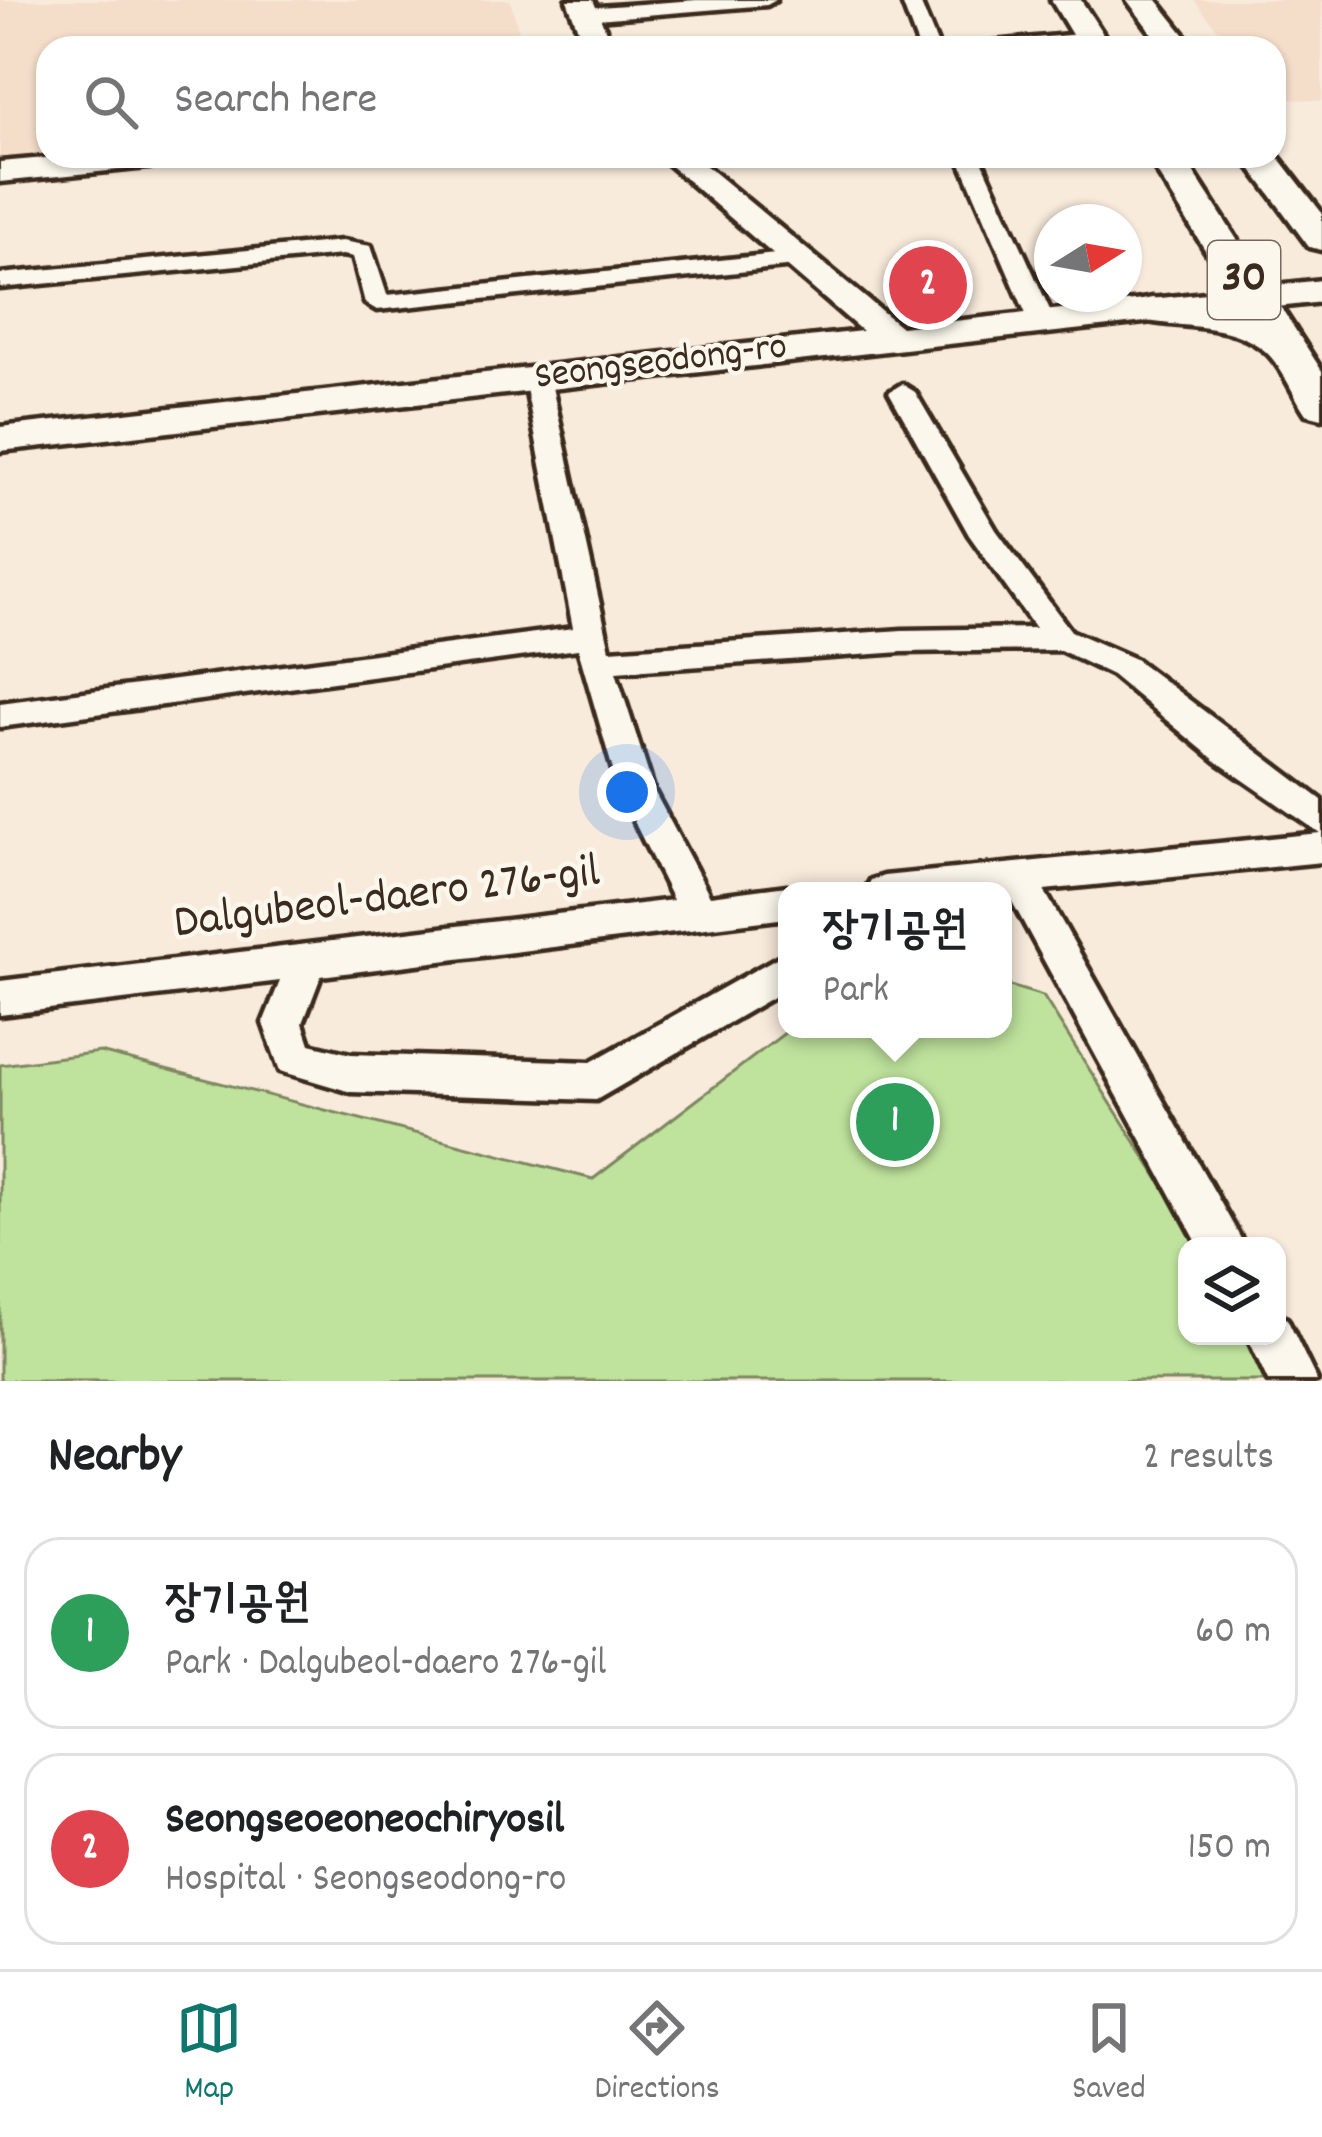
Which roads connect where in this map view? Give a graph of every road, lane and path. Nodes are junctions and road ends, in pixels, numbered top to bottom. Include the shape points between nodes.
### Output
1 (767, 0) edge
2 (910, 0) edge
3 (1066, 0) edge
4 (1142, 0) edge
5 (582, 7) edge
6 (594, 36) edge
7 (924, 36) edge
8 (1089, 36) edge
9 (1170, 36) edge
10 (42, 168) edge
11 (690, 168) edge
12 (974, 168) edge
13 (1173, 168) edge
14 (1269, 168) edge
15 (1274, 168) edge
16 (0, 172) edge
17 (1322, 206) edge
18 (1322, 239) edge
19 (1222, 244) junction
20 (795, 259) junction
21 (0, 280) edge
22 (1322, 292) edge
23 (1256, 298) junction
24 (1152, 310) junction
25 (1042, 321) junction
26 (891, 338) junction
27 (1285, 345) junction
28 (537, 378) junction
29 (902, 392) dead end
30 (1322, 405) edge
31 (0, 439) edge
32 (1060, 639) junction
33 (595, 649) junction
34 (0, 715) edge
35 (1322, 819) edge
36 (1322, 847) edge
37 (1018, 878) junction
38 (977, 882) edge
39 (778, 903) edge
40 (700, 913) junction
41 (307, 961) junction
42 (778, 975) edge
43 (0, 998) edge
44 (1218, 1237) edge
45 (1275, 1345) edge
46 (1293, 1381) edge

1 - 5 street
2 - 7 street
3 - 8 main road
4 - 9 main road
5 - 6 main road
10 - 16 main road
11 - 20 main road
12 - 25 street
13 - 19 main road, 30
14 - 18 main road, 30
15 - 17 main road
19 - 23 main road, 30
19 - 24 main road via 1213,282
20 - 21 street via 377,303 363,251 342,248
20 - 26 main road
22 - 23 main road, Seongseodong-ro
23 - 24 main road, Seongseodong-ro
23 - 27 main road, 30
24 - 25 main road, Seongseodong-ro
24 - 27 main road via 1246,321
25 - 26 main road, Seongseodong-ro
26 - 28 main road, Seongseodong-ro
27 - 30 main road, 30
28 - 31 main road, Seongseodong-ro
28 - 33 street
29 - 32 street via 984,535
32 - 33 street
32 - 35 street via 1121,662
33 - 34 street
33 - 40 street via 665,862
36 - 37 street
37 - 38 street
37 - 44 street
39 - 40 street, Dalgubeol-daero 276-gil
40 - 41 street, Dalgubeol-daero 276-gil
41 - 42 street via 283,1023 294,1058 351,1073 596,1081
41 - 43 street, Dalgubeol-daero 276-gil
45 - 46 street

